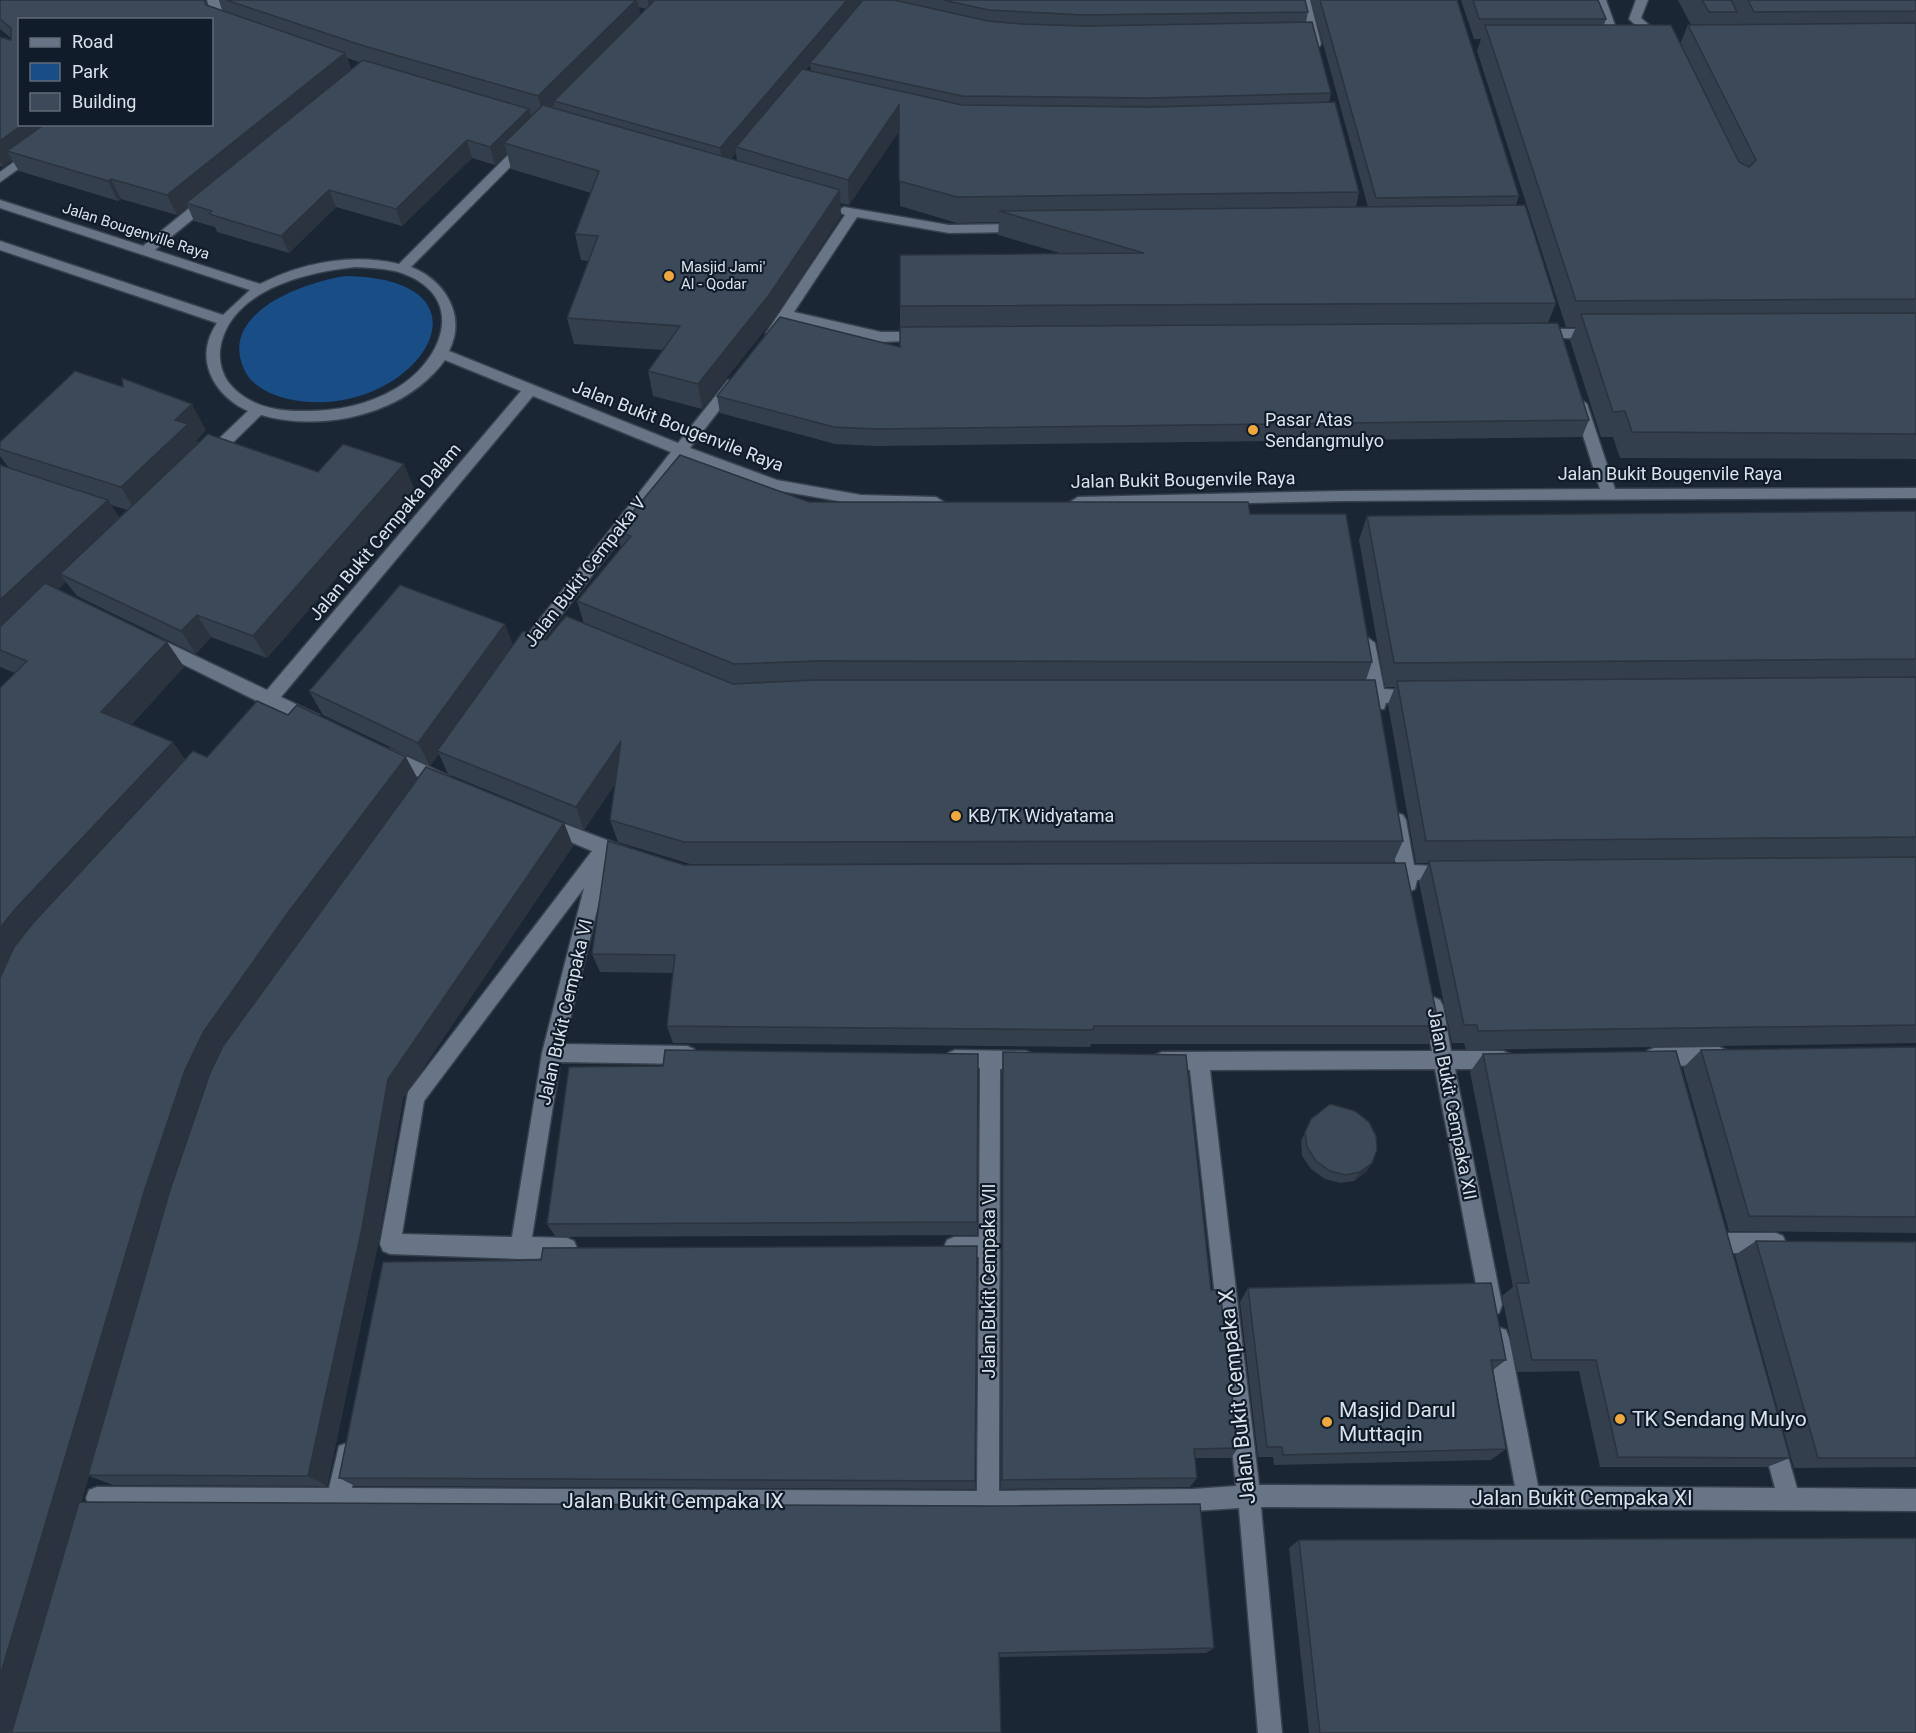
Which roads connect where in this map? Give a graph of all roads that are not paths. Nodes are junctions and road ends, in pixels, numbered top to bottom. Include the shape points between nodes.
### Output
1 (213, 0) edge
2 (1304, 0) edge
3 (1600, 0) edge
4 (1642, 0) edge
5 (220, 24) edge
6 (1616, 45) edge
7 (1646, 45) edge
8 (1318, 58) edge
9 (72, 126) edge
10 (537, 133) edge
11 (0, 178) edge
12 (219, 191) edge
13 (0, 204) edge
14 (832, 207) edge
15 (853, 213) junction
16 (1032, 228) edge
17 (0, 244) edge
18 (145, 251) junction
19 (402, 269) junction
20 (262, 289) junction
21 (787, 315) junction
22 (225, 321) junction
23 (1522, 334) edge
24 (1605, 334) edge
25 (940, 337) edge
26 (759, 351) edge
27 (442, 353) junction
28 (745, 369) edge
29 (530, 390) junction
30 (1576, 391) edge
31 (258, 410) junction
32 (681, 450) junction
33 (200, 466) edge
34 (1916, 493) edge
35 (1609, 494) junction
36 (1341, 496) junction
37 (950, 503) edge
38 (1066, 503) edge
39 (1345, 519) edge
40 (546, 620) junction
41 (1364, 625) edge
42 (565, 628) edge
43 (135, 634) edge
44 (513, 666) edge
45 (1332, 696) edge
46 (1376, 696) junction
47 (1431, 696) edge
48 (269, 699) junction
49 (1380, 720) edge
50 (245, 724) edge
51 (331, 728) edge
52 (372, 748) edge
53 (447, 759) edge
54 (429, 786) junction
55 (455, 786) edge
56 (1394, 802) edge
57 (530, 818) edge
58 (604, 848) junction
59 (647, 861) edge
60 (1466, 872) edge
61 (1372, 873) edge
62 (1407, 873) junction
63 (1413, 908) edge
64 (1430, 990) edge
65 (552, 1053) junction
66 (706, 1055) edge
67 (1739, 1056) edge
68 (1633, 1057) edge
69 (1668, 1057) junction
70 (931, 1059) edge
71 (1526, 1059) edge
72 (990, 1060) junction
73 (1048, 1060) edge
74 (1141, 1060) edge
75 (1199, 1061) junction
76 (1444, 1061) junction
77 (1674, 1078) edge
78 (1712, 1221) edge
79 (1718, 1243) junction
80 (390, 1244) junction
81 (1799, 1244) edge
82 (930, 1247) edge
83 (989, 1247) junction
84 (591, 1248) edge
85 (520, 1249) junction
86 (1724, 1265) edge
87 (385, 1267) edge
88 (1767, 1421) edge
89 (352, 1430) edge
90 (104, 1475) edge
91 (1249, 1496) junction
92 (97, 1498) junction
93 (1529, 1498) junction
94 (1789, 1499) junction
95 (338, 1500) junction
96 (1916, 1500) edge
97 (988, 1502) junction
98 (91, 1520) edge
99 (1270, 1733) edge

1 - 5 street
2 - 8 street via 1307,38
3 - 6 street
4 - 7 street via 1635,19 1671,49
9 - 11 street
10 - 19 street
12 - 18 street
13 - 18 street, Jalan Bougenville Raya
14 - 15 street
15 - 16 street via 949,229
15 - 21 street
17 - 22 street
18 - 20 street, Jalan Bougenville Raya
19 - 20 street via 380,264 329,265 304,270
19 - 27 street via 421,277 446,302 450,335
20 - 22 street
21 - 25 street via 881,337
21 - 26 street
22 - 31 street via 212,356 215,372 224,387
23 - 24 street
27 - 29 street, Jalan Bukit Bougenvile Raya
27 - 31 street via 411,385 364,409 309,417
28 - 32 street, Jalan Bukit Cempaka V
29 - 32 street, Jalan Bukit Bougenvile Raya
29 - 48 street, Jalan Bukit Cempaka Dalam
30 - 35 street
31 - 33 street
32 - 37 street, Jalan Bukit Bougenvile Raya via 775,485 861,500
32 - 40 street, Jalan Bukit Cempaka V
34 - 35 street, Jalan Bukit Bougenvile Raya
35 - 36 street, Jalan Bukit Bougenvile Raya
36 - 38 street, Jalan Bukit Bougenvile Raya
36 - 39 street
40 - 42 street
40 - 44 street, Jalan Bukit Cempaka V
41 - 46 street
43 - 48 street
45 - 46 street
46 - 47 street
46 - 49 street
48 - 50 street, Jalan Bukit Cempaka Dalam
48 - 51 street
52 - 54 street
53 - 54 street
54 - 55 street
56 - 62 street
57 - 58 street
58 - 59 street
58 - 65 street, Jalan Bukit Cempaka VI
58 - 80 street via 416,1098
60 - 62 street
61 - 62 street
62 - 63 street
64 - 76 street, Jalan Bukit Cempaka XII
65 - 66 street
65 - 85 street, Jalan Bukit Cempaka VI
67 - 69 street
68 - 69 street
69 - 77 street
70 - 72 street
71 - 76 street
72 - 73 street
72 - 83 street, Jalan Bukit Cempaka VII
74 - 75 street
75 - 76 street
75 - 91 street, Jalan Bukit Cempaka X
76 - 93 street, Jalan Bukit Cempaka XII
78 - 79 street
79 - 81 street
79 - 86 street
80 - 85 street
80 - 87 street
82 - 83 street
83 - 97 street, Jalan Bukit Cempaka VII
84 - 85 street
88 - 94 street
89 - 95 street
90 - 92 street
91 - 93 street, Jalan Bukit Cempaka XI
91 - 97 street, Jalan Bukit Cempaka IX
91 - 99 street, Jalan Bukit Cempaka X
92 - 95 street, Jalan Bukit Cempaka IX
92 - 98 street
93 - 94 street, Jalan Bukit Cempaka XI
94 - 96 street, Jalan Bukit Cempaka XI
95 - 97 street, Jalan Bukit Cempaka IX

